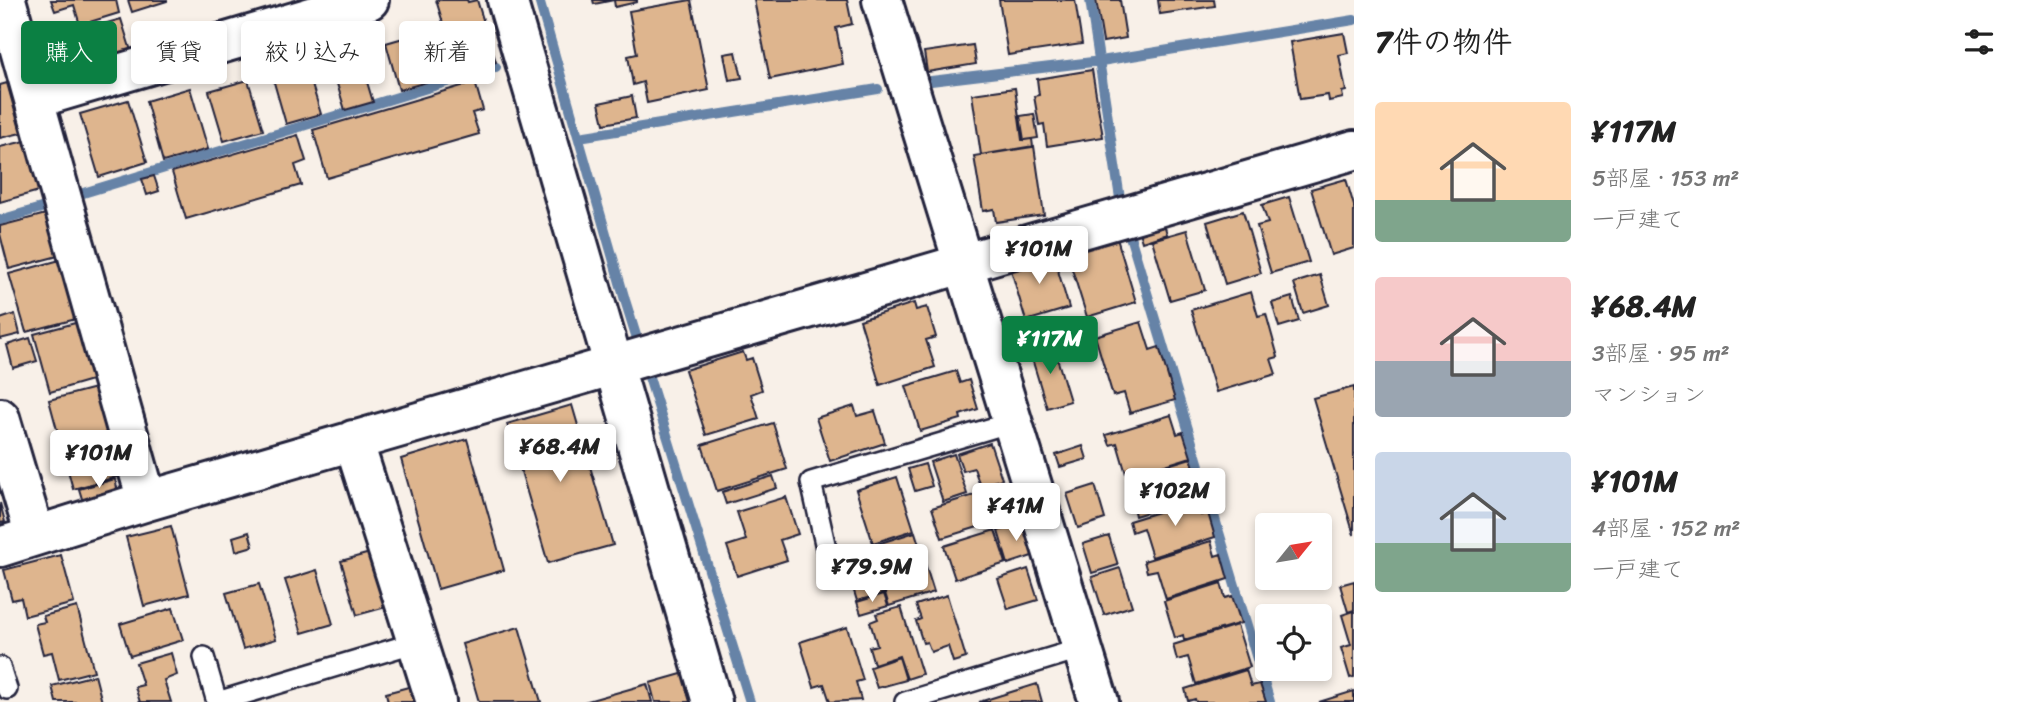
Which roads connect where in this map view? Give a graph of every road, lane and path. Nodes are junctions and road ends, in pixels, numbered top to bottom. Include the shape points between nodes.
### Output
1 (6, 0) edge
2 (369, 0) edge
3 (507, 0) edge
4 (883, 0) edge
5 (34, 99) junction
6 (1354, 149) edge
7 (963, 264) junction
8 (633, 359) junction
9 (0, 418) edge
10 (1012, 422) junction
11 (353, 440) junction
12 (147, 501) junction
13 (18, 542) edge
14 (826, 548) dead end
15 (417, 642) junction
16 (1083, 648) junction
17 (204, 657) dead end
18 (0, 667) edge
19 (7, 688) dead end
20 (217, 702) edge
21 (436, 702) edge
22 (712, 702) edge
23 (905, 702) edge
24 (1099, 702) edge

1 - 5 street
2 - 5 street
3 - 8 street
4 - 7 street
5 - 12 street
6 - 7 street
7 - 8 street
7 - 10 street
8 - 11 street
8 - 22 street
9 - 13 street
10 - 14 lane via 811,482
10 - 16 street
11 - 12 street
11 - 15 street
12 - 13 street
15 - 20 lane
15 - 21 street
16 - 23 lane
16 - 24 street
17 - 20 lane
18 - 19 lane

